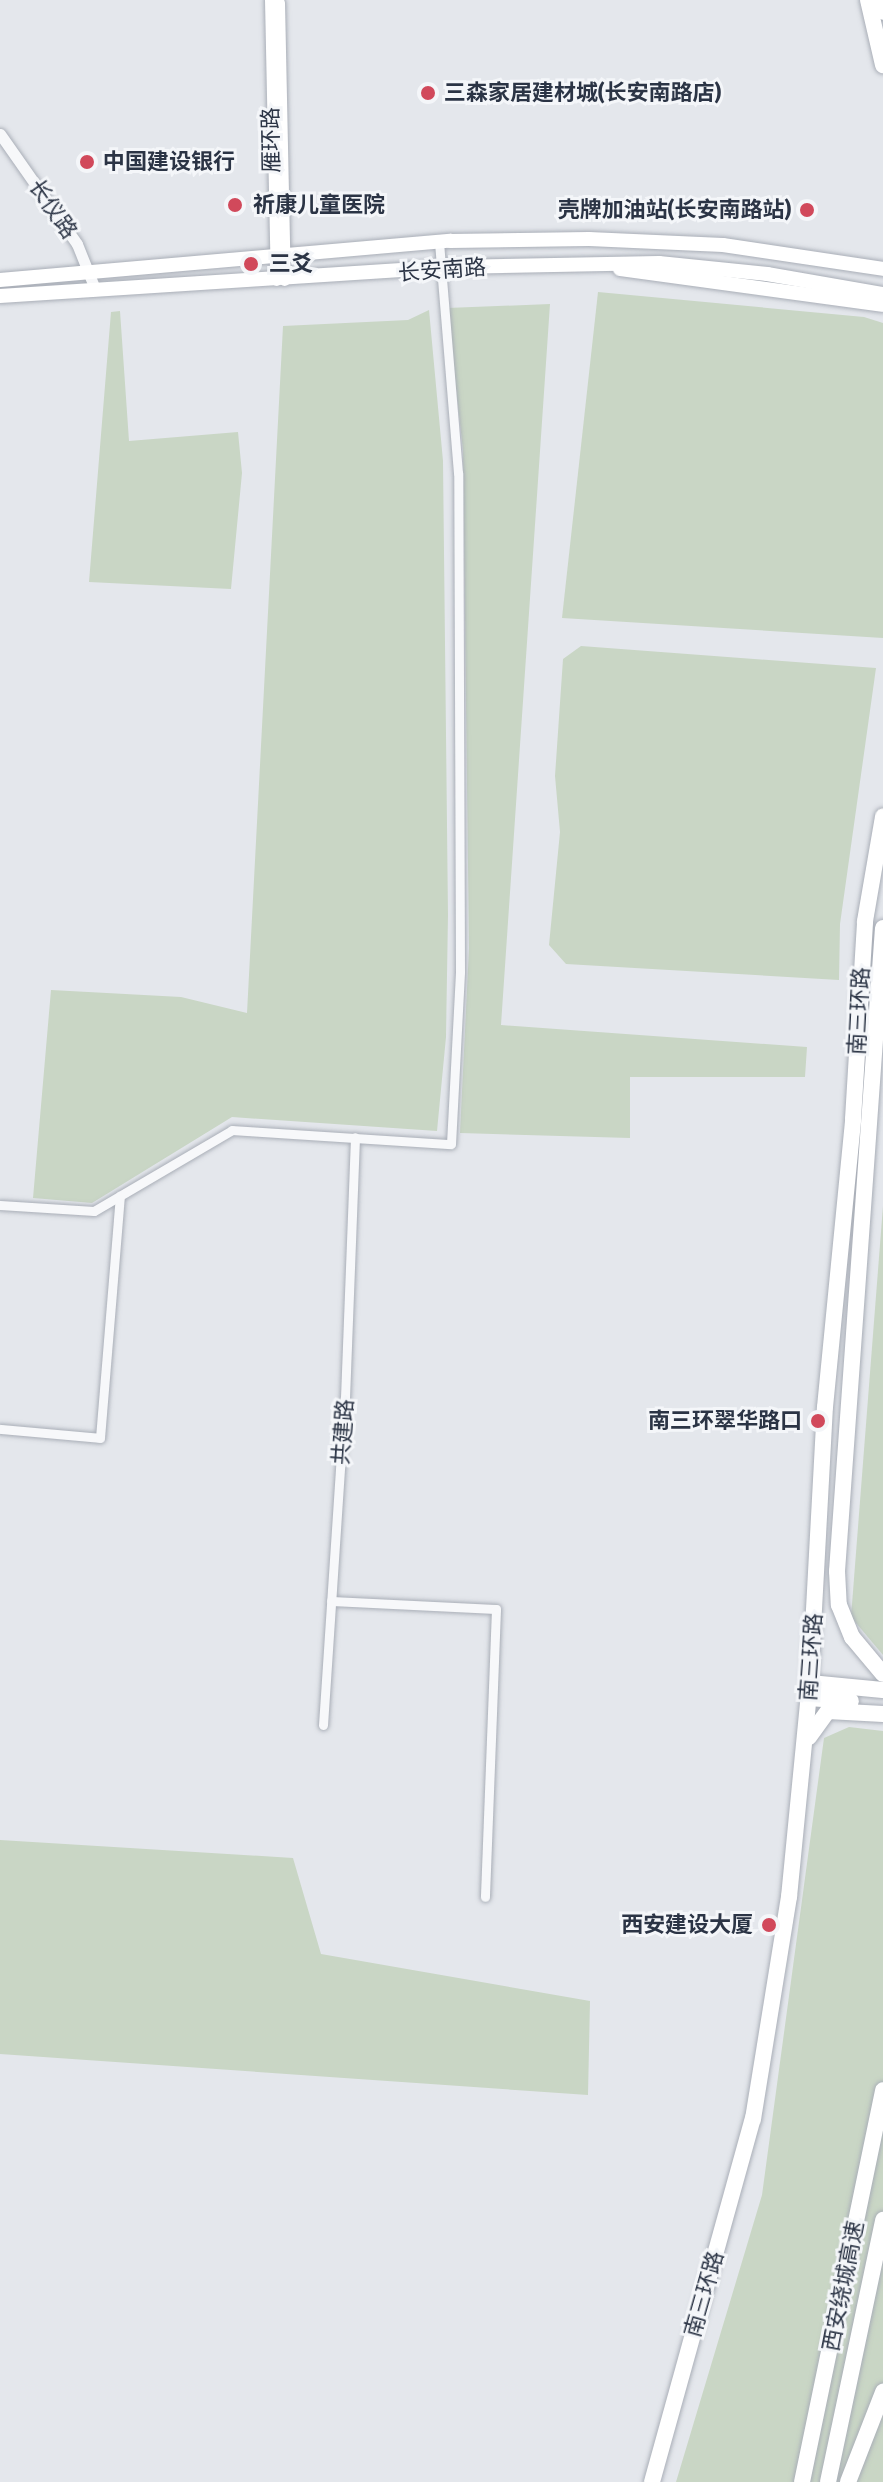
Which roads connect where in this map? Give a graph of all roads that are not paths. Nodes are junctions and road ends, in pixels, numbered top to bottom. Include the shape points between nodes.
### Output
1 (271, 0) edge
2 (279, 0) edge
3 (868, 0) edge
4 (880, 0) edge
5 (883, 12) edge
6 (883, 65) edge
7 (0, 134) edge
8 (439, 242) junction
9 (279, 254) junction
10 (608, 266) junction
11 (883, 269) edge
12 (92, 270) junction
13 (441, 271) junction
14 (0, 280) edge
15 (281, 280) junction
16 (95, 289) junction
17 (883, 294) edge
18 (0, 296) edge
19 (883, 305) edge
20 (883, 817) edge
21 (883, 928) edge
22 (355, 1137) junction
23 (120, 1196) junction
24 (0, 1205) edge
25 (0, 1429) edge
26 (331, 1601) junction
27 (865, 1655) junction
28 (883, 1665) edge
29 (883, 1674) edge
30 (809, 1690) junction
31 (883, 1690) edge
32 (883, 1704) edge
33 (883, 1714) edge
34 (323, 1725) dead end
35 (802, 1754) junction
36 (485, 1897) dead end
37 (883, 2090) edge
38 (883, 2220) edge
39 (883, 2392) edge
40 (652, 2482) edge
41 (802, 2482) edge
42 (828, 2482) edge
43 (848, 2482) edge

1 - 9 main road, 雁环路
2 - 9 main road, 雁环路
3 - 6 highway
4 - 5 highway
7 - 12 street, 长仪路
8 - 9 main road, 长安南路
8 - 11 main road, 长安南路 via 589,239 723,245
8 - 13 street
9 - 12 main road, 长安南路
9 - 15 main road, 雁环路
10 - 13 main road, 长安南路
10 - 17 main road, 长安南路 via 659,263 754,272
10 - 19 main road via 658,278 720,280
12 - 14 main road, 长安南路
12 - 16 street, 长仪路
13 - 15 main road, 长安南路
13 - 22 street via 458,473 460,972 451,1144
15 - 16 main road, 长安南路
16 - 18 main road, 长安南路
20 - 30 highway, 南三环路 via 865,921 853,1119 825,1407
21 - 27 highway, 南三环路 via 837,1571 839,1605
22 - 23 street via 232,1130
22 - 26 street, 共建路
23 - 24 street via 94,1211
23 - 25 street via 100,1438
26 - 34 street, 共建路
26 - 36 street via 496,1609
27 - 28 street
27 - 29 highway, 南三环路
30 - 31 highway
30 - 32 highway
30 - 35 highway, 南三环路
33 - 35 highway via 828,1711 815,1722
35 - 40 highway, 南三环路 via 789,1897 753,2119
37 - 41 highway, 西安绕城高速
38 - 42 highway, 西安绕城高速
39 - 43 highway

